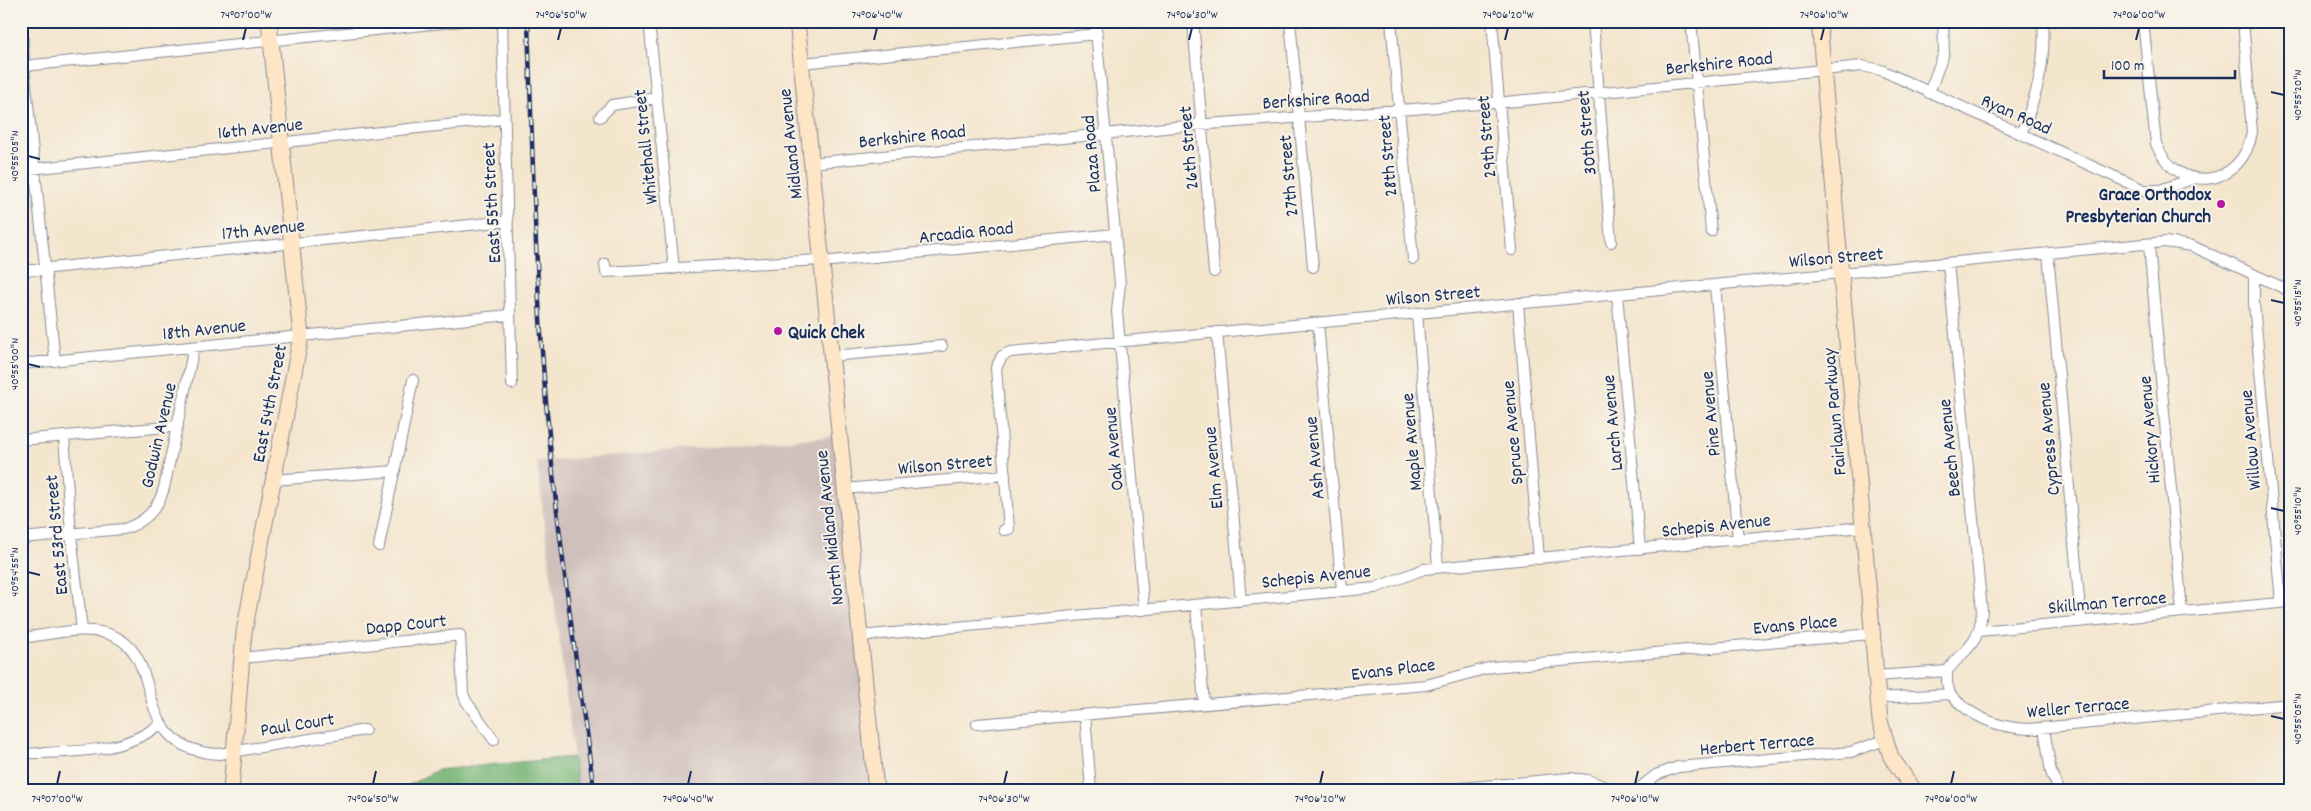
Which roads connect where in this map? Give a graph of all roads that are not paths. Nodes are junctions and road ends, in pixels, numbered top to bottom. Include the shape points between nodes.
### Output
1 (269, 21) edge
2 (462, 21) edge
3 (502, 21) edge
4 (649, 21) edge
5 (797, 21) edge
6 (1095, 21) edge
7 (1193, 21) edge
8 (1290, 21) edge
9 (1391, 21) edge
10 (1492, 21) edge
11 (1593, 21) edge
12 (1691, 21) edge
13 (1819, 21) edge
14 (1943, 21) edge
15 (2042, 21) edge
16 (2143, 21) edge
17 (2243, 21) edge
18 (22, 26) edge
19 (1097, 34) junction
20 (271, 40) junction
21 (802, 64) junction
22 (24, 66) junction
23 (1823, 69) junction
24 (1697, 82) junction
25 (1600, 92) junction
26 (1929, 92) junction
27 (657, 98) junction
28 (1500, 102) junction
29 (1399, 110) junction
30 (600, 117) dead end
31 (1299, 117) junction
32 (503, 120) junction
33 (1202, 125) junction
34 (1106, 134) junction
35 (2021, 134) junction
36 (282, 142) junction
37 (811, 163) junction
38 (35, 169) junction
39 (21, 170) edge
40 (2195, 178) junction
41 (508, 221) junction
42 (1711, 231) dead end
43 (1115, 234) junction
44 (1611, 242) dead end
45 (292, 243) junction
46 (2149, 245) junction
47 (1512, 250) dead end
48 (2048, 253) junction
49 (1413, 259) dead end
50 (821, 261) junction
51 (1948, 263) junction
52 (605, 264) dead end
53 (1313, 267) dead end
54 (45, 268) junction
55 (674, 268) junction
56 (21, 271) edge
57 (1214, 272) dead end
58 (1841, 273) junction
59 (2254, 274) junction
60 (1120, 284) joint
61 (1715, 285) junction
62 (2290, 290) edge
63 (1617, 294) junction
64 (1518, 304) junction
65 (1418, 313) junction
66 (509, 315) junction
67 (1318, 322) junction
68 (1217, 332) junction
69 (301, 336) junction
70 (1120, 341) junction
71 (942, 346) dead end
72 (194, 347) junction
73 (831, 356) junction
74 (55, 361) junction
75 (21, 364) edge
76 (414, 380) dead end
77 (512, 384) dead end
78 (178, 426) junction
79 (64, 436) junction
80 (21, 440) edge
81 (395, 472) junction
82 (1005, 475) junction
83 (273, 480) junction
84 (844, 489) junction
85 (1862, 527) junction
86 (1004, 530) dead end
87 (70, 534) junction
88 (21, 538) edge
89 (1738, 540) junction
90 (379, 546) dead end
91 (1640, 549) junction
92 (1539, 559) junction
93 (1438, 567) junction
94 (1342, 591) junction
95 (1241, 601) junction
96 (2285, 603) edge
97 (1196, 605) junction
98 (1144, 610) junction
99 (2182, 612) junction
100 (2080, 621) junction
101 (82, 630) junction
102 (1979, 631) junction
103 (1872, 634) junction
104 (860, 636) junction
105 (21, 638) edge
106 (242, 658) junction
107 (1947, 671) junction
108 (1876, 676) junction
109 (1950, 694) junction
110 (1878, 698) junction
111 (1204, 704) junction
112 (2290, 704) edge
113 (1085, 715) junction
114 (160, 724) junction
115 (978, 724) dead end
116 (2044, 728) junction
117 (365, 730) dead end
118 (494, 740) dead end
119 (1885, 740) junction
120 (234, 752) junction
121 (21, 754) edge
122 (231, 790) edge
123 (876, 790) edge
124 (1090, 790) edge
125 (1439, 790) edge
126 (1613, 790) edge
127 (1637, 790) edge
128 (1914, 790) edge
129 (2059, 790) edge

1 - 20 street, East 54th Street
2 - 20 street
3 - 32 street, East 55th Street
4 - 27 street, Whitehall Street
5 - 21 street, Midland Avenue
6 - 19 street, Plaza Road
7 - 33 street, 26th Street
8 - 31 street, 27th Street
9 - 29 street, 28th Street
10 - 28 street, 29th Street
11 - 25 street, 30th Street
12 - 24 street
13 - 23 street, Fairlawn Parkway
14 - 26 street via 1944,54
15 - 35 street via 2044,60 2041,80
16 - 40 street via 2156,144 2160,154 2175,170
17 - 40 street, Ryan Road via 2251,142 2241,161 2225,174 2207,179
18 - 22 street
19 - 21 street
19 - 34 street, Plaza Road
20 - 22 street
20 - 36 street, East 54th Street
21 - 37 street, Midland Avenue
22 - 38 street
23 - 24 street, Berkshire Road
23 - 26 street, Ryan Road via 1872,68
23 - 58 street, Fairlawn Parkway
24 - 25 street, Berkshire Road
24 - 42 street
25 - 28 street, Berkshire Road
25 - 44 street, 30th Street
26 - 35 street, Ryan Road
27 - 30 street via 612,105
27 - 55 street, Whitehall Street
28 - 29 street, Berkshire Road
28 - 47 street, 29th Street
29 - 31 street, Berkshire Road
29 - 49 street, 28th Street
31 - 33 street, Berkshire Road
31 - 53 street, 27th Street
32 - 36 street, 16th Avenue
32 - 41 street, East 55th Street
33 - 34 street, Berkshire Road
33 - 57 street, 26th Street
34 - 37 street, Berkshire Road
34 - 43 street, Plaza Road
35 - 40 street, Ryan Road via 2144,190 2160,190
36 - 38 street, 16th Avenue
36 - 45 street, East 54th Street
37 - 50 street, Midland Avenue
38 - 39 street, 16th Avenue
38 - 54 street
41 - 45 street, 17th Avenue
41 - 66 street, East 55th Street
43 - 50 street, Arcadia Road
43 - 60 street, Plaza Road
45 - 54 street, 17th Avenue
45 - 69 street, East 54th Street
46 - 48 street, Wilson Street
46 - 59 street, Wilson Street via 2165,242 2192,246
46 - 99 street, Hickory Avenue
48 - 51 street, Wilson Street
48 - 100 street, Cypress Avenue
50 - 55 street, Arcadia Road
50 - 73 street, North Midland Avenue
51 - 58 street, Wilson Street
51 - 102 street, Beech Avenue via 1982,611
52 - 55 street, Arcadia Road via 606,272
54 - 56 street, 17th Avenue
54 - 74 street
58 - 61 street, Wilson Street
58 - 85 street, Fairlawn Parkway
59 - 62 street, Wilson Street
59 - 96 street, Willow Avenue via 2254,303
60 - 70 street, Oak Avenue via 1117,311
61 - 63 street, Wilson Street
61 - 89 street, Pine Avenue
63 - 64 street, Wilson Street
63 - 91 street, Larch Avenue
64 - 65 street, Wilson Street
64 - 92 street, Spruce Avenue
65 - 67 street, Wilson Street
65 - 93 street, Maple Avenue
66 - 69 street, 18th Avenue
66 - 77 street, East 55th Street
67 - 68 street, Wilson Street
67 - 94 street, Ash Avenue
68 - 70 street, Wilson Street
68 - 95 street, Elm Avenue
69 - 72 street, 18th Avenue
69 - 83 street, East 54th Street
70 - 82 street, Wilson Street via 1010,352 1002,356 996,368
70 - 98 street, Oak Avenue
71 - 73 street
72 - 74 street, 18th Avenue
72 - 78 street, Godwin Avenue
73 - 84 street, North Midland Avenue
74 - 75 street, 18th Avenue
76 - 81 street
78 - 79 street
78 - 87 street, Godwin Avenue via 162,498 150,515 124,529
79 - 80 street
79 - 87 street, East 53rd Street
81 - 83 street
81 - 90 street
82 - 84 street, Wilson Street
82 - 86 street via 1009,529
83 - 106 street, East 54th Street
84 - 104 street, North Midland Avenue
85 - 89 street, Schepis Avenue
85 - 103 street, Fairlawn Parkway
87 - 88 street, Godwin Avenue
87 - 101 street, East 53rd Street
89 - 91 street, Schepis Avenue
91 - 92 street, Schepis Avenue
92 - 93 street, Schepis Avenue
93 - 94 street, Schepis Avenue via 1410,572 1375,588
94 - 95 street, Schepis Avenue
95 - 97 street, Schepis Avenue
96 - 99 street, Skillman Terrace
97 - 98 street, Schepis Avenue
97 - 111 street
98 - 104 street, Schepis Avenue
99 - 100 street, Skillman Terrace
100 - 102 street, Skillman Terrace
101 - 105 street
101 - 114 street via 112,635 130,647 142,666
102 - 107 street via 1975,642
103 - 108 street, Fairlawn Parkway
103 - 111 street, Evans Place via 1492,667 1426,685
104 - 123 street, North Midland Avenue
106 - 118 street, Dapp Court via 460,635 463,693
106 - 120 street, East 54th Street
107 - 108 street
107 - 109 street
108 - 110 street, Fairlawn Parkway
109 - 110 street
109 - 116 street, Weller Terrace via 1979,717 1996,725 2013,729
110 - 119 street, Fairlawn Parkway
111 - 113 street, Evans Place
112 - 116 street, Weller Terrace
113 - 115 street, Evans Place
113 - 124 street
114 - 120 street, Paul Court via 174,739 196,750 219,754
114 - 121 street via 139,739 114,747
116 - 129 street via 2051,772
117 - 120 street, Paul Court
119 - 127 street, Herbert Terrace via 1851,752 1678,767 1656,774
119 - 128 street, Fairlawn Parkway via 1900,772
120 - 122 street, East 54th Street
125 - 126 street via 1569,778 1588,780

